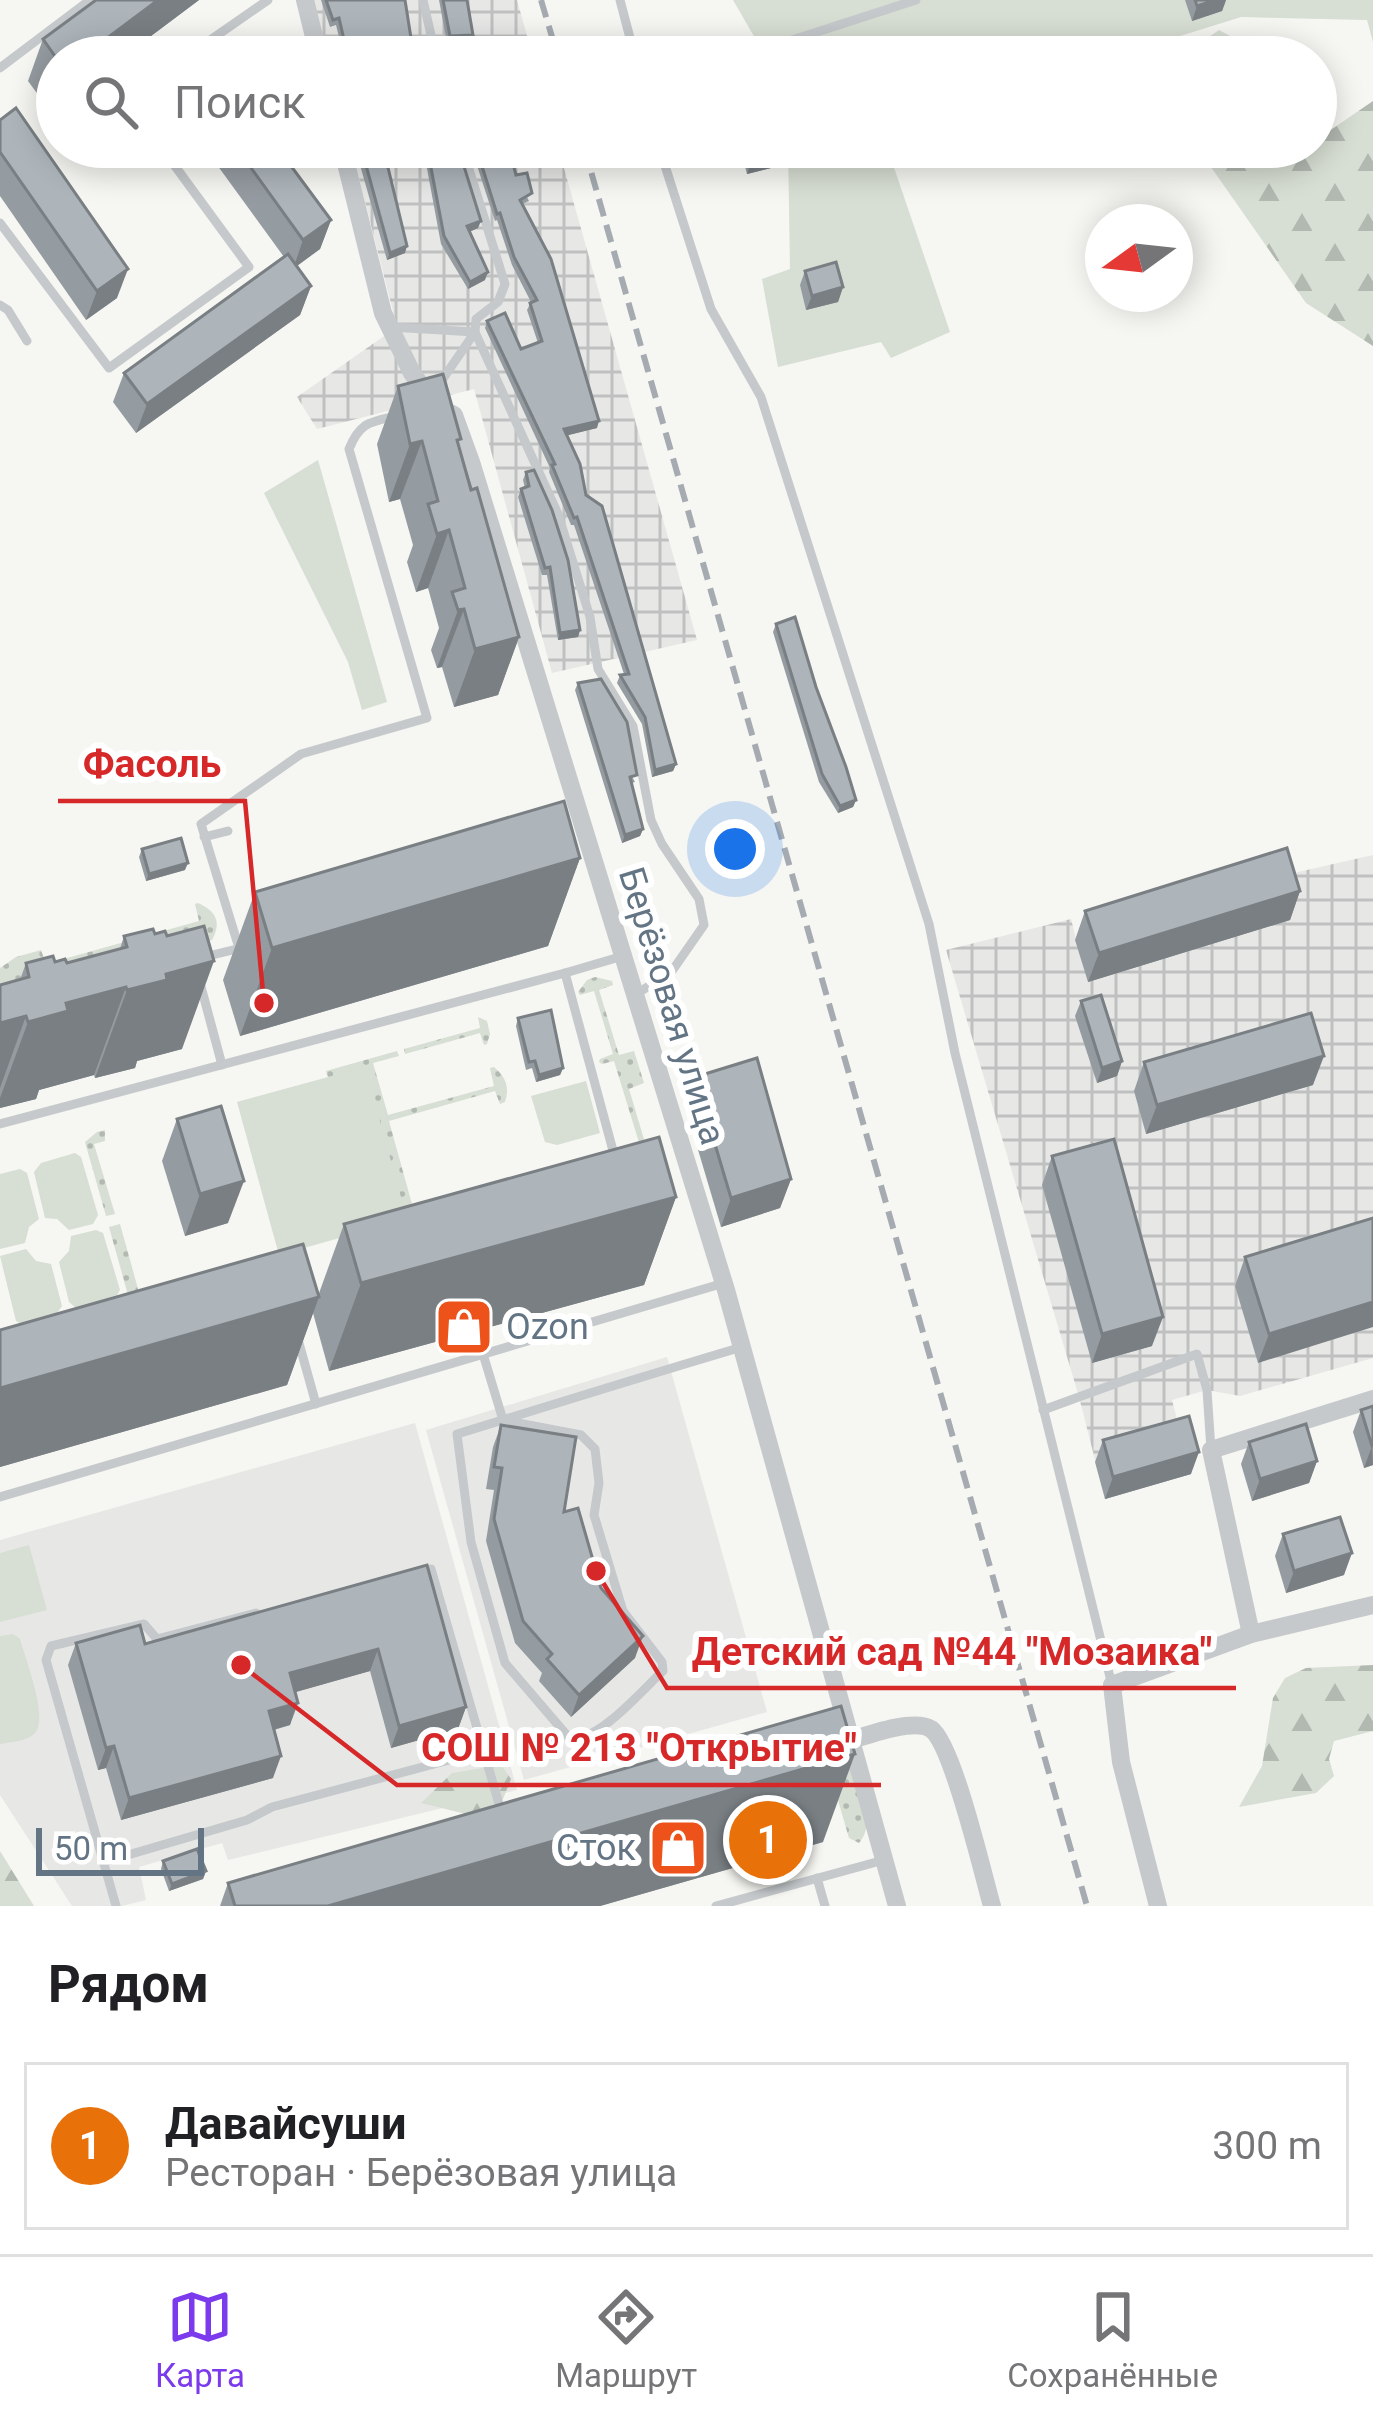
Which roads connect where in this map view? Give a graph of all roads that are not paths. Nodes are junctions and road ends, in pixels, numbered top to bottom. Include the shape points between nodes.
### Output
1 (90, 0) edge
2 (268, 0) edge
3 (305, 0) edge
4 (423, 0) edge
5 (620, 0) edge
6 (916, 0) edge
7 (40, 36) edge
8 (216, 36) edge
9 (314, 36) edge
10 (431, 36) edge
11 (629, 36) edge
12 (805, 36) edge
13 (36, 39) edge
14 (1, 64) edge
15 (176, 168) edge
16 (347, 168) edge
17 (469, 168) edge
18 (666, 168) edge
19 (0, 223) edge
20 (0, 305) edge
21 (390, 327) junction
22 (476, 332) junction
23 (27, 341) dead end
24 (433, 402) junction
25 (228, 831) dead end
26 (204, 837) junction
27 (589, 845) junction
28 (567, 851) edge
29 (261, 942) edge
30 (239, 948) junction
31 (623, 956) junction
32 (193, 959) edge
33 (565, 974) junction
34 (199, 980) edge
35 (635, 995) junction
36 (222, 1065) junction
37 (0, 1124) edge
38 (619, 1172) edge
39 (688, 1172) junction
40 (667, 1178) edge
41 (724, 1283) junction
42 (290, 1313) edge
43 (742, 1347) junction
44 (483, 1354) junction
45 (1373, 1399) edge
46 (316, 1404) junction
47 (1043, 1410) junction
48 (503, 1420) junction
49 (1211, 1450) junction
50 (0, 1498) edge
51 (408, 1575) edge
52 (1373, 1605) edge
53 (271, 1610) edge
54 (1251, 1634) junction
55 (1112, 1684) junction
56 (851, 1741) junction
57 (483, 1751) junction
58 (814, 1752) edge
59 (502, 1818) edge
60 (884, 1860) junction
61 (104, 1862) junction
62 (817, 1878) junction
63 (742, 1903) edge
64 (116, 1906) edge
65 (716, 1906) edge
66 (825, 1906) edge
67 (897, 1906) edge
68 (992, 1906) edge
69 (1159, 1906) edge

1 - 7 lane
2 - 8 lane
3 - 9 street
4 - 10 lane
5 - 11 lane
6 - 12 lane
13 - 14 lane
15 - 19 lane via 249,267 109,368
16 - 21 street, Берёзовая улица
17 - 22 lane via 505,284 498,302 476,319
18 - 47 lane via 711,309 761,397 929,924
20 - 23 lane
21 - 22 lane
21 - 24 street, Берёзовая улица
22 - 24 lane
22 - 35 lane via 558,514 598,669 633,726 651,820 700,898 704,926 672,971
24 - 26 lane via 370,422 349,449 427,718 301,754 201,824
24 - 27 street, Берёзовая улица via 454,415 471,462
25 - 26 lane
26 - 30 lane
27 - 28 lane
27 - 31 street, Берёзовая улица
29 - 30 lane
30 - 32 lane
31 - 33 lane
31 - 35 street, Берёзовая улица
33 - 36 lane
33 - 38 lane
34 - 36 lane
35 - 39 street, Берёзовая улица
36 - 37 lane
39 - 40 lane
39 - 41 street, Берёзовая улица
41 - 43 street, Берёзовая улица
41 - 44 lane
42 - 46 lane
43 - 48 lane
43 - 56 street, Берёзовая улица
44 - 46 lane
44 - 48 lane
45 - 49 street
46 - 50 lane
47 - 49 lane via 1197,1354
47 - 55 lane
48 - 48 lane via 457,1434 471,1542 505,1663 571,1740 582,1739 663,1671 662,1662 623,1611 594,1515 595,1449 581,1435
49 - 54 street
51 - 57 lane via 431,1569
52 - 54 street
53 - 61 lane via 157,1639 144,1624 51,1646 46,1660
54 - 55 street
55 - 69 street via 1121,1762
56 - 58 street
56 - 60 street, Берёзовая улица
56 - 68 street via 916,1725 932,1729
57 - 59 lane
57 - 61 lane
60 - 62 lane
60 - 67 street, Берёзовая улица
61 - 64 lane
62 - 63 lane
62 - 66 lane
63 - 65 lane

